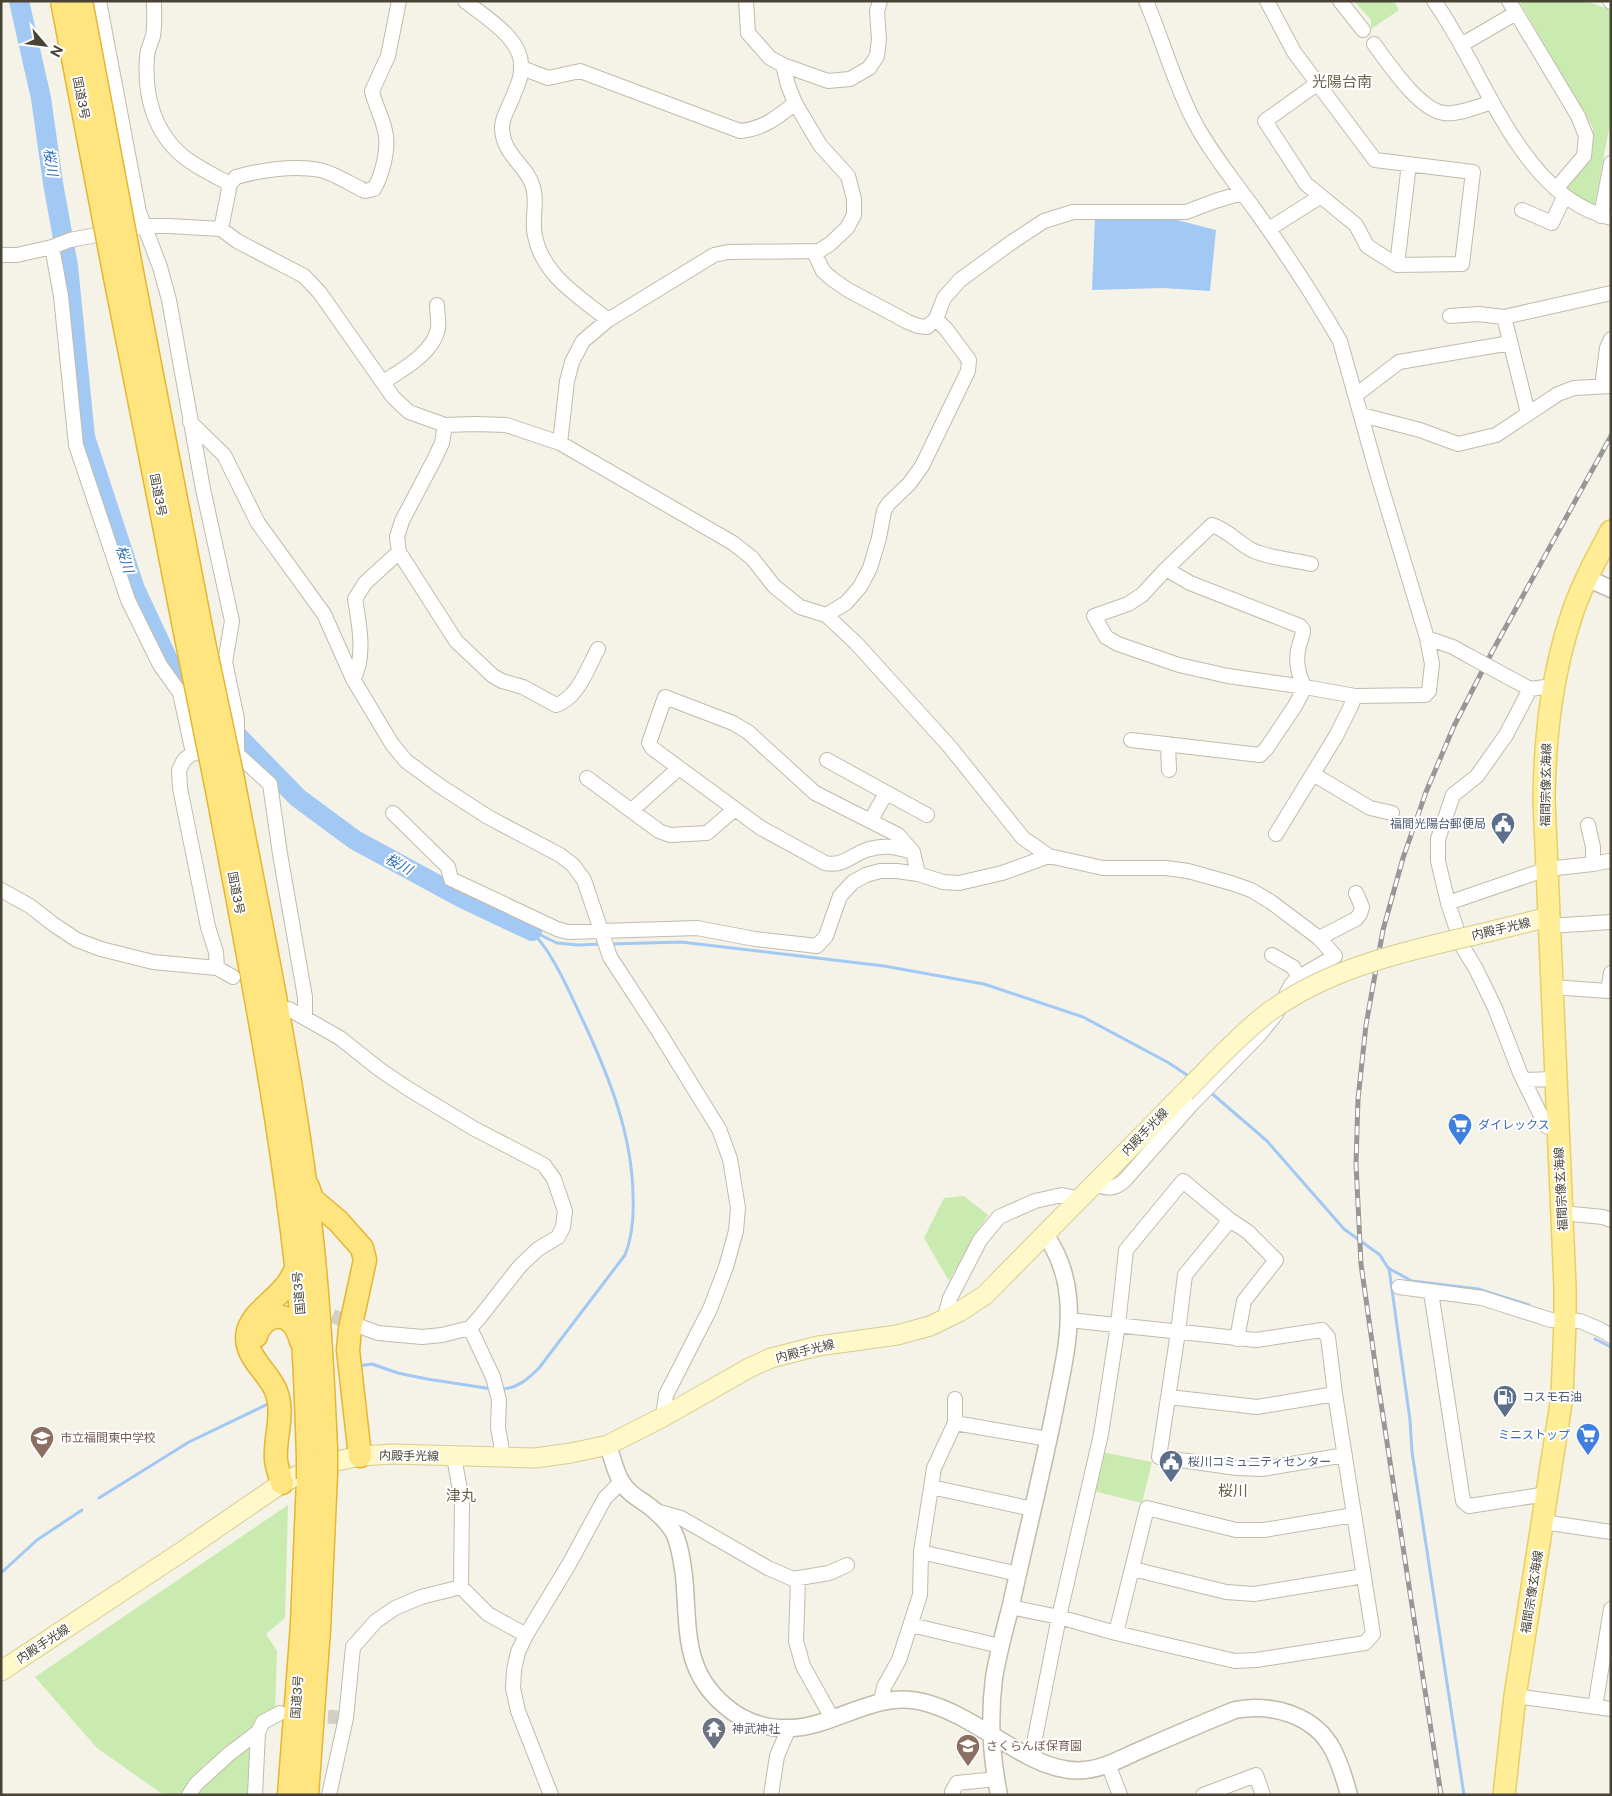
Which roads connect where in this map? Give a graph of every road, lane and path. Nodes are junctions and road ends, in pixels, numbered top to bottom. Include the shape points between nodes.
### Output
1 (62, 1) edge
2 (81, 1) edge
3 (99, 1) edge
4 (154, 1) edge
5 (399, 1) edge
6 (466, 1) edge
7 (746, 1) edge
8 (880, 1) edge
9 (1146, 1) edge
10 (1340, 1) edge
11 (1434, 1) edge
12 (1268, 2) edge
13 (1513, 7) edge
14 (1363, 30) dead end
15 (1374, 44) dead end
16 (1460, 45) junction
17 (784, 65) junction
18 (522, 68) junction
19 (1318, 83) junction
20 (1492, 102) junction
21 (795, 103) junction
22 (1409, 164) junction
23 (1611, 164) edge
24 (230, 184) junction
25 (1242, 193) junction
26 (1560, 193) junction
27 (1321, 196) junction
28 (1522, 210) dead end
29 (1606, 217) edge
30 (144, 226) junction
31 (221, 229) junction
32 (1269, 230) junction
33 (60, 244) junction
34 (814, 252) junction
35 (1, 255) edge
36 (1397, 265) junction
37 (124, 274) junction
38 (1611, 293) edge
39 (437, 305) dead end
40 (1450, 316) dead end
41 (1504, 317) junction
42 (936, 319) junction
43 (608, 320) junction
44 (1611, 339) edge
45 (1510, 343) junction
46 (383, 382) junction
47 (1606, 386) edge
48 (1356, 395) junction
49 (1528, 412) junction
50 (1362, 414) junction
51 (190, 422) junction
52 (445, 425) junction
53 (560, 443) junction
54 (1611, 532) edge
55 (399, 552) junction
56 (1311, 564) dead end
57 (1166, 569) junction
58 (1587, 578) junction
59 (1611, 589) edge
60 (826, 615) junction
61 (1427, 638) junction
62 (1453, 647) junction
63 (598, 649) dead end
64 (1432, 664) junction
65 (353, 679) junction
66 (1553, 686) junction
67 (1305, 687) junction
68 (1530, 689) junction
69 (1355, 696) junction
70 (1131, 740) dead end
71 (1168, 744) junction
72 (193, 753) junction
73 (238, 754) junction
74 (828, 760) dead end
75 (679, 768) junction
76 (1169, 770) dead end
77 (1313, 774) junction
78 (587, 778) dead end
79 (224, 782) junction
80 (886, 793) junction
81 (735, 809) junction
82 (632, 810) junction
83 (394, 813) dead end
84 (1392, 813) dead end
85 (927, 815) dead end
86 (871, 820) junction
87 (1588, 825) dead end
88 (1276, 834) dead end
89 (913, 852) junction
90 (1049, 856) junction
91 (1609, 861) dead end
92 (1593, 864) junction
93 (1547, 869) junction
94 (918, 874) junction
95 (1, 890) edge
96 (1356, 893) dead end
97 (1448, 903) junction
98 (1549, 922) junction
99 (1611, 922) edge
100 (1456, 927) dead end
101 (601, 931) junction
102 (1319, 938) junction
103 (1462, 946) dead end
104 (1272, 955) dead end
105 (217, 968) junction
106 (1611, 973) edge
107 (233, 977) dead end
108 (1299, 978) junction
109 (1552, 987) junction
110 (289, 1009) dead end
111 (304, 1018) junction
112 (1556, 1079) junction
113 (1524, 1080) junction
114 (1558, 1130) junction
115 (304, 1174) junction
116 (1094, 1184) junction
117 (1080, 1199) junction
118 (1562, 1213) junction
119 (1230, 1220) junction
120 (1611, 1220) edge
121 (1045, 1234) junction
122 (352, 1236) junction
123 (305, 1263) junction
124 (1399, 1287) dead end
125 (1432, 1292) junction
126 (944, 1320) junction
127 (1069, 1320) junction
128 (1565, 1322) junction
129 (1118, 1325) junction
130 (359, 1326) tunnel mouth
131 (470, 1328) junction
132 (1178, 1332) junction
133 (1611, 1336) edge
134 (1237, 1339) junction
135 (303, 1344) junction
136 (266, 1372) junction
137 (1335, 1394) junction
138 (1168, 1397) junction
139 (955, 1399) dead end
140 (663, 1417) junction
141 (955, 1424) junction
142 (1048, 1440) junction
143 (608, 1445) junction
144 (1345, 1455) junction
145 (360, 1456) junction
146 (454, 1457) junction
147 (501, 1457) junction
148 (317, 1465) junction
149 (621, 1482) junction
150 (282, 1483) junction
151 (931, 1487) junction
152 (1547, 1494) junction
153 (1033, 1509) junction
154 (656, 1511) junction
155 (1354, 1516) junction
156 (1543, 1522) junction
157 (1611, 1532) edge
158 (921, 1552) junction
159 (847, 1565) dead end
160 (1133, 1569) junction
161 (1018, 1574) junction
162 (1364, 1576) junction
163 (798, 1579) junction
164 (461, 1587) junction
165 (1010, 1608) junction
166 (1611, 1609) edge
167 (1059, 1617) junction
168 (912, 1625) junction
169 (1116, 1633) junction
170 (526, 1635) junction
171 (1000, 1646) junction
172 (1608, 1647) edge
173 (1, 1671) edge
174 (1515, 1696) junction
175 (881, 1701) junction
176 (1595, 1707) junction
177 (1611, 1709) edge
178 (280, 1713) dead end
179 (832, 1718) junction
180 (789, 1728) junction
181 (258, 1732) junction
182 (992, 1734) junction
183 (1031, 1758) junction
184 (1108, 1764) junction
185 (996, 1778) junction
186 (189, 1795) edge
187 (255, 1795) edge
188 (289, 1795) edge
189 (307, 1795) edge
190 (329, 1795) edge
191 (551, 1795) edge
192 (772, 1795) edge
193 (953, 1795) edge
194 (998, 1795) edge
195 (1120, 1795) edge
196 (1203, 1795) edge
197 (1263, 1795) edge
198 (1349, 1795) edge
199 (1504, 1795) edge

1 - 37 highway, 国道3号, bridge
2 - 37 highway, 国道3号, bridge
3 - 30 street
4 - 24 street via 147,83 157,123 183,157
5 - 24 street via 388,56 372,91 386,135 386,149 374,189 365,191 321,170 296,168 249,173 236,177
6 - 18 street via 507,35 518,50
7 - 17 street via 748,33 770,58
8 - 17 street via 877,56 870,68 850,79 828,81
9 - 25 street via 1195,122
10 - 14 street
11 - 16 street
12 - 19 street via 1294,52
13 - 16 street
13 - 26 street via 1578,116 1586,136 1584,156
15 - 20 street via 1427,107 1444,113
16 - 20 street
17 - 21 street
18 - 21 street via 548,78 580,71 740,131 753,130
18 - 43 street via 502,125 505,144 533,186 534,236 555,277
19 - 22 street via 1375,160
19 - 27 street via 1265,122 1306,184
20 - 26 street via 1525,155
21 - 34 street via 820,145 848,176 854,199 854,215 847,228 830,244
22 - 36 street
22 - 36 street via 1473,172 1462,264
23 - 29 street
24 - 31 street
25 - 32 street
25 - 42 street via 1186,212 1073,212 1044,221 960,280 944,298
26 - 28 street via 1552,223
26 - 29 street
27 - 32 street
27 - 36 street via 1356,225 1367,246
30 - 31 street
30 - 33 street
30 - 51 street via 169,300
31 - 46 street via 237,241 304,276 320,293
32 - 48 street via 1340,341
33 - 35 street via 17,255
33 - 72 street via 61,296 76,445 126,602 160,665 180,693
34 - 42 street via 823,271 848,290 918,326 927,327
34 - 43 street via 728,252 714,255
37 - 79 highway, 国道3号, bridge
38 - 41 street
39 - 46 street via 438,329 432,341 416,360
40 - 41 street via 1478,314
41 - 45 street
42 - 60 street via 969,360 968,371 922,466 884,511 870,568 860,587 846,603
43 - 53 street via 583,341 572,362
44 - 47 street via 1607,348
45 - 48 street via 1399,362
45 - 49 street
46 - 52 street via 409,412
47 - 49 street via 1574,388
48 - 50 street
49 - 50 street via 1496,435 1458,444
50 - 61 street
51 - 65 street via 224,454 258,523 324,614
51 - 73 street via 232,621 225,662 236,719
52 - 53 street via 506,425
52 - 55 street via 436,458 402,521 397,536
53 - 60 street via 734,543 752,558 774,586 800,607
54 - 58 main road, 福間宗像玄海線
55 - 63 street via 456,641 502,681 522,687 556,705 566,702 577,689
55 - 65 street via 365,584 354,600 360,660
56 - 57 street via 1256,552 1212,525
57 - 67 street via 1190,583 1300,626 1303,635 1297,654 1299,678
57 - 67 street via 1142,595 1128,604 1094,616 1106,638 1179,665
58 - 59 street
58 - 66 main road, 福間宗像玄海線 via 1571,618
60 - 90 street via 906,697 1024,838
61 - 62 street
61 - 64 street
62 - 64 street
62 - 68 street, bridge
64 - 69 street via 1429,691 1425,695
65 - 101 street via 392,744 406,761 470,805 573,865 584,880
66 - 68 street
66 - 93 main road, 福間宗像玄海線 via 1545,759
67 - 69 street
67 - 71 street via 1260,755
68 - 97 street via 1506,735 1477,776 1452,795 1438,839 1438,861
69 - 77 street
70 - 71 street
71 - 76 street
72 - 73 street
72 - 105 street via 179,770 180,788
73 - 111 street via 270,784 305,997
74 - 80 street
75 - 81 street
75 - 82 street
75 - 86 street via 649,743 665,697 733,723 748,732 815,792
77 - 84 street via 1370,808
77 - 88 street
78 - 82 street
79 - 115 highway, 国道3号 via 280,1026
79 - 123 highway, 国道3号 via 286,1178
80 - 85 street
80 - 86 street
81 - 82 street via 707,833 670,835 659,831
81 - 89 street via 761,828 834,865 866,850 893,846
83 - 101 street via 448,866 451,879 557,929
86 - 89 street via 898,835
87 - 92 street
89 - 94 street
90 - 94 street via 1002,873 959,883
90 - 102 street via 1103,868 1188,871 1231,883 1271,902
91 - 92 street
92 - 93 street
93 - 97 street
93 - 98 main road, 福間宗像玄海線
94 - 101 street via 880,871 853,882 840,896 826,936 817,946 697,928
95 - 105 street via 30,906 77,940 101,949 153,962
96 - 102 street via 1362,907 1356,919
97 - 100 street
98 - 99 street
98 - 109 main road, 福間宗像玄海線
98 - 116 main road, 内殿手光線, bridge via 1492,931 1362,964 1311,986 1266,1015 1235,1042
101 - 140 street via 610,957 719,1129 730,1159 738,1208 736,1231 726,1267 710,1309 666,1395
102 - 108 street via 1335,956
103 - 113 street via 1496,1008
104 - 108 street via 1293,967
105 - 107 street
106 - 109 street via 1608,991
108 - 116 street via 1291,985 1276,1014 1259,1035 1125,1180 1116,1188
109 - 112 main road, 福間宗像玄海線
110 - 111 street
111 - 131 street via 340,1038 379,1070 415,1093 473,1128 544,1164 554,1179 565,1211 558,1236 520,1266
112 - 113 street
112 - 114 main road, 福間宗像玄海線
113 - 114 street via 1546,1126
114 - 118 main road, 福間宗像玄海線
115 - 122 highway via 312,1199
115 - 123 highway, 国道3号
116 - 117 main road, 内殿手光線
117 - 121 main road, 内殿手光線
117 - 126 street via 1062,1195 1035,1201 999,1217 980,1240 950,1298
118 - 120 street
118 - 128 main road, 福間宗像玄海線
119 - 129 street via 1183,1181 1126,1250
119 - 132 street via 1185,1275
119 - 134 street via 1248,1232 1276,1260 1244,1301
121 - 126 main road, 内殿手光線 via 985,1295
121 - 127 street via 1064,1270
122 - 123 highway via 332,1233 322,1236
122 - 145 highway via 362,1248 365,1260 348,1350
123 - 135 highway, 国道3号
123 - 136 highway via 248,1329 251,1352 258,1366
123 - 148 highway, 国道3号 via 320,1335
124 - 125 street
125 - 128 street via 1482,1298
125 - 152 street via 1463,1501 1470,1506
126 - 140 main road, 内殿手光線 via 897,1335 818,1346 771,1358
127 - 129 street
127 - 142 street via 1066,1353
128 - 133 street via 1580,1321
128 - 152 main road, 福間宗像玄海線 via 1562,1397
129 - 132 street
129 - 167 street via 1101,1434
130 - 131 street via 378,1333 422,1337
131 - 147 street via 493,1377 499,1400
132 - 134 street
132 - 138 street
134 - 137 street via 1256,1340 1322,1330 1328,1337
135 - 136 highway via 289,1320 273,1317 262,1323 256,1334 259,1350 266,1362
135 - 148 highway, 国道3号
136 - 150 highway via 280,1405 276,1460
137 - 138 street via 1257,1407
137 - 144 street
138 - 144 street via 1159,1457 1262,1469
139 - 141 street
140 - 143 main road, 内殿手光線
141 - 142 street
141 - 151 street via 934,1468
142 - 153 street
143 - 147 main road, 内殿手光線 via 535,1458
143 - 149 street
144 - 155 street
145 - 146 main road, 内殿手光線
145 - 150 main road, 内殿手光線 via 319,1465
146 - 147 main road, 内殿手光線
146 - 164 street via 462,1501
148 - 188 highway, 国道3号
148 - 189 highway, 国道3号 via 319,1629
149 - 154 street
149 - 170 street via 605,1498
150 - 173 main road, 内殿手光線
151 - 153 street
151 - 158 street
152 - 156 main road, 福間宗像玄海線
153 - 161 street
154 - 163 street via 681,1518 768,1568
154 - 180 street via 673,1532 682,1557 690,1648 710,1693 743,1718 768,1726
155 - 160 street via 1264,1530 1236,1530 1147,1508
155 - 162 street
156 - 157 street
156 - 174 main road, 福間宗像玄海線
158 - 161 street
158 - 168 street via 920,1595
159 - 163 street via 829,1573
160 - 162 street via 1226,1592 1254,1594
160 - 169 street
161 - 165 street
162 - 169 street via 1373,1634 1365,1643 1235,1661
163 - 179 street via 796,1641 803,1666
164 - 170 street via 488,1614
164 - 190 street via 421,1597 395,1608 376,1621 353,1647 346,1718
165 - 167 street
165 - 171 street
166 - 172 street
167 - 169 street
167 - 183 street
168 - 171 street
168 - 175 street via 899,1660 884,1687
170 - 191 street via 518,1652 513,1688 518,1710
171 - 182 street via 991,1703
172 - 176 street
174 - 176 street
174 - 199 main road, 福間宗像玄海線
175 - 179 street
175 - 182 street via 903,1699 939,1707
176 - 177 street
178 - 181 street via 263,1722
179 - 180 street
180 - 192 street via 777,1756
181 - 186 street via 196,1784
181 - 187 street
182 - 183 street
182 - 185 street
183 - 184 street via 1068,1769 1085,1770
184 - 195 street
184 - 198 street via 1235,1710 1267,1707 1295,1715 1324,1738 1333,1750
185 - 193 street via 957,1783
185 - 194 street
196 - 197 street via 1256,1775

